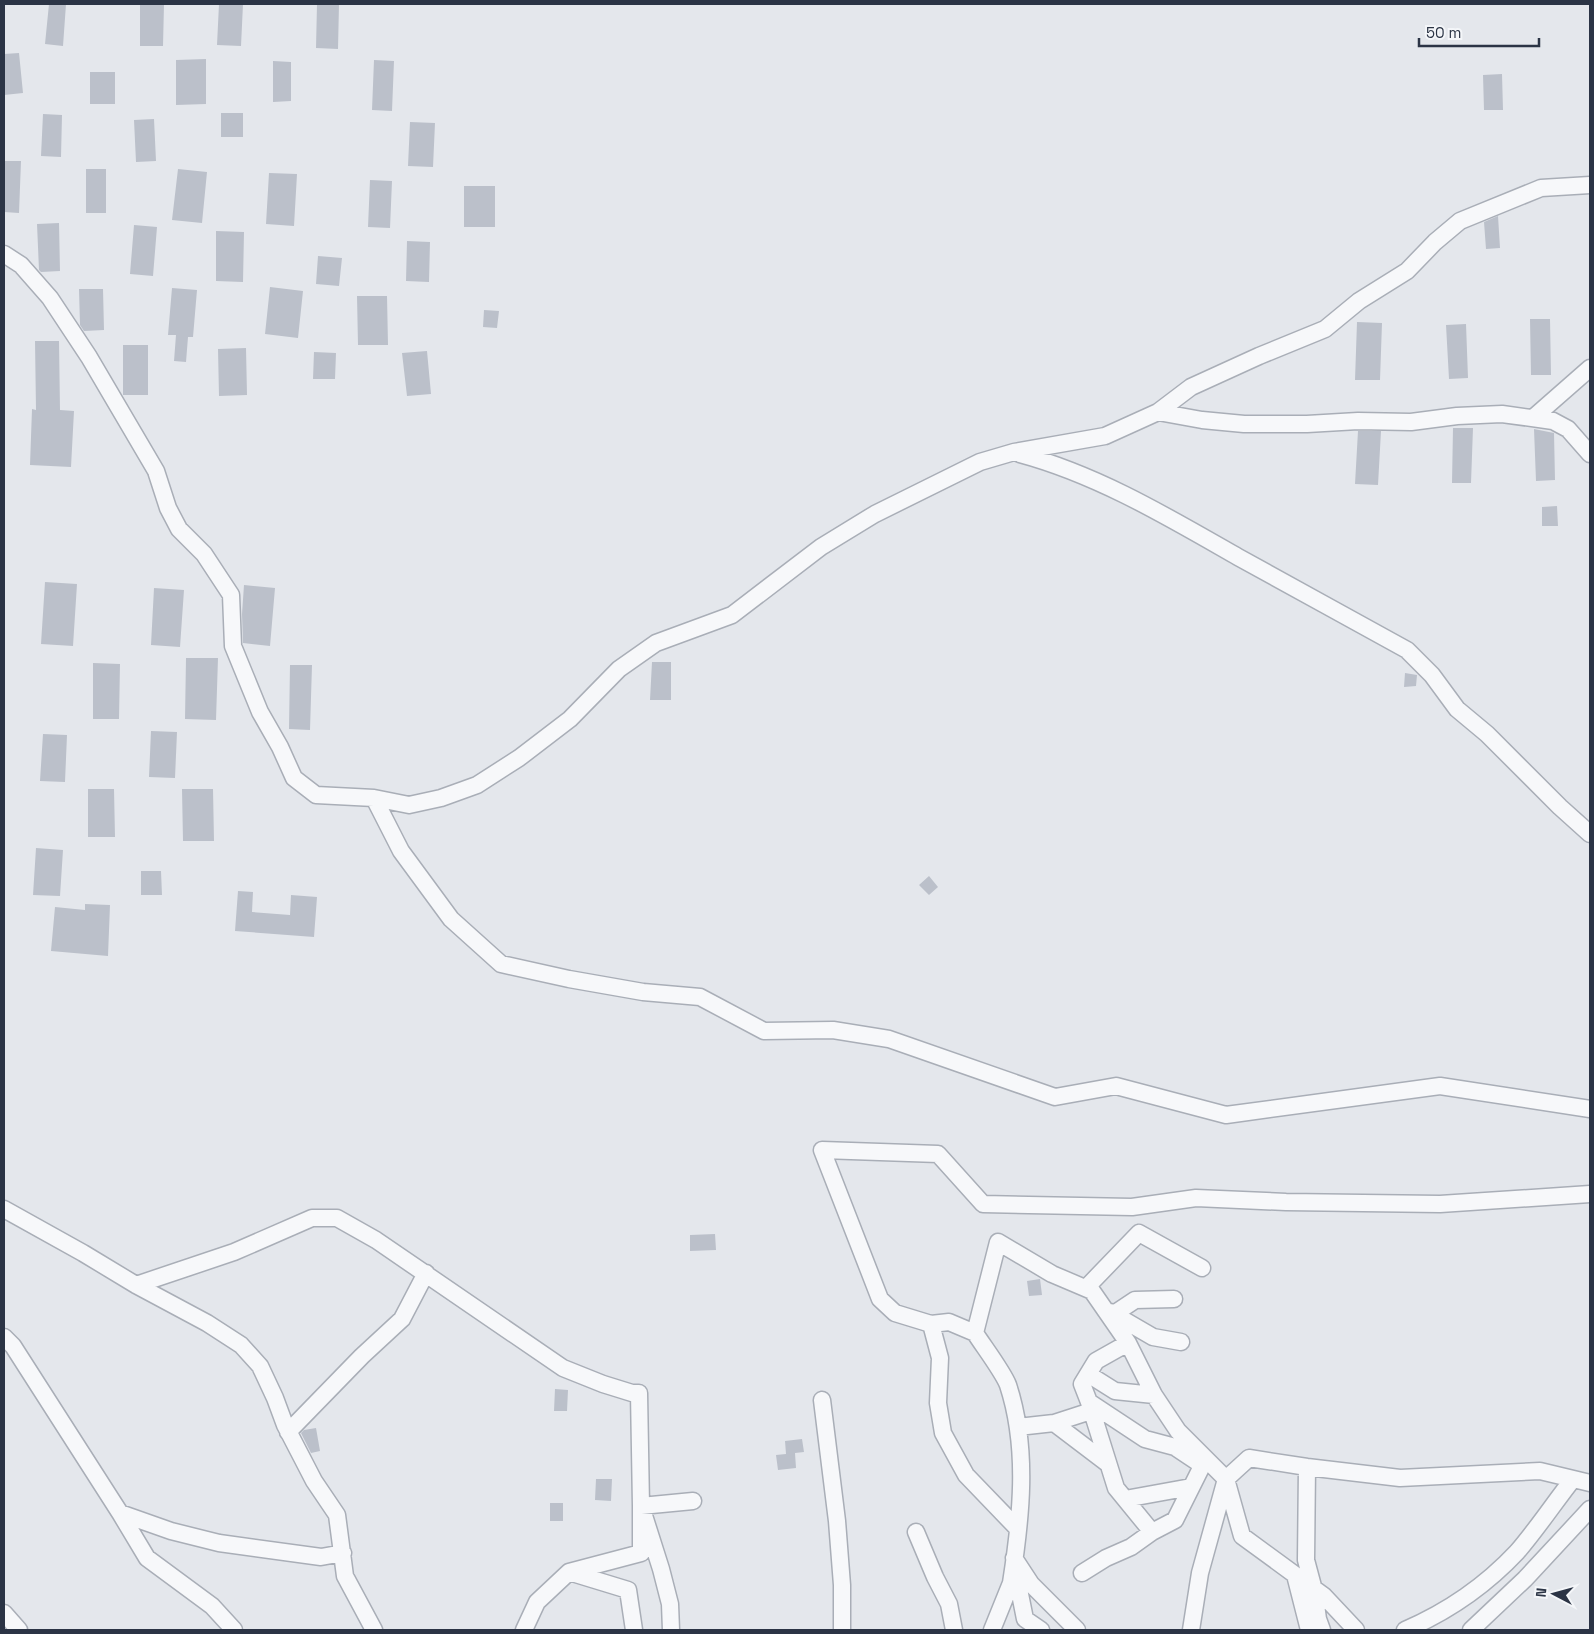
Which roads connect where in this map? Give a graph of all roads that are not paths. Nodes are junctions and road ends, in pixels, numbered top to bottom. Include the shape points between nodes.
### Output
1 (1590, 185) edge
2 (4, 254) edge
3 (1590, 368) edge
4 (1158, 412) junction
5 (1533, 418) junction
6 (1014, 452) junction
7 (1590, 454) edge
8 (374, 798) junction
9 (1590, 834) edge
10 (1590, 1109) edge
11 (1590, 1194) edge
12 (4, 1209) edge
13 (1202, 1268) dead end
14 (426, 1273) junction
15 (136, 1285) junction
16 (1086, 1288) junction
17 (1174, 1299) dead end
18 (1109, 1311) junction
19 (931, 1324) junction
20 (976, 1333) junction
21 (4, 1337) edge
22 (1181, 1342) dead end
23 (1128, 1344) junction
24 (1088, 1374) junction
25 (1154, 1395) junction
26 (822, 1400) dead end
27 (1090, 1406) junction
28 (1054, 1423) junction
29 (1018, 1426) junction
30 (288, 1432) junction
31 (1108, 1464) junction
32 (1202, 1466) junction
33 (1306, 1467) junction
34 (1226, 1479) junction
35 (1572, 1479) junction
36 (1590, 1483) edge
37 (1191, 1487) junction
38 (1125, 1499) junction
39 (693, 1500) dead end
40 (641, 1506) junction
41 (1590, 1509) edge
42 (120, 1512) junction
43 (1017, 1528) junction
44 (916, 1532) dead end
45 (1152, 1532) junction
46 (343, 1553) junction
47 (1014, 1558) junction
48 (569, 1572) junction
49 (1082, 1573) dead end
50 (1295, 1575) junction
51 (1010, 1583) junction
52 (1031, 1584) junction
53 (1314, 1590) junction
54 (4, 1613) edge
55 (19, 1630) edge
56 (234, 1630) edge
57 (374, 1630) edge
58 (524, 1630) edge
59 (634, 1630) edge
60 (671, 1630) edge
61 (842, 1630) edge
62 (954, 1630) edge
63 (992, 1630) edge
64 (1041, 1630) edge
65 (1077, 1630) edge
66 (1191, 1630) edge
67 (1309, 1630) edge
68 (1322, 1630) edge
69 (1356, 1630) edge
70 (1405, 1630) edge
71 (1471, 1630) edge

1 - 4 street via 1541,188 1460,221 1407,271 1359,301 1325,329 1191,387
2 - 8 street via 21,265 50,298 156,471 179,530 204,554 231,595 233,646 260,712 294,778 316,795
3 - 5 street
4 - 5 street via 1244,424 1410,422 1502,414
4 - 6 street via 1105,436
5 - 7 street via 1553,421 1568,429
6 - 8 street via 980,462 874,514 821,547 732,615 656,643 620,669 570,719 477,785 409,805
6 - 9 street via 1104,484 1407,650 1432,675 1457,708
8 - 10 street via 401,851 451,919 501,964 634,990 700,997 764,1031 833,1030 889,1039 1055,1097 1116,1086 1226,1114 1440,1086
11 - 19 street via 1440,1204 1196,1198 1132,1207 983,1204 938,1154 822,1150 880,1299 895,1313
12 - 15 street
13 - 16 street via 1139,1233
14 - 15 street via 337,1218 312,1218 234,1252
14 - 30 street via 402,1319
14 - 40 street via 563,1368 603,1384 639,1393
15 - 30 street via 207,1323 241,1346 260,1366
16 - 18 street
16 - 20 street via 1052,1274 998,1242
17 - 18 street via 1135,1300
18 - 22 street via 1153,1337
18 - 23 street
19 - 20 street via 949,1322
19 - 43 street via 940,1358 938,1404 944,1434 966,1475
20 - 29 street via 1007,1384
21 - 42 street via 13,1346
23 - 24 street via 1096,1361
23 - 25 street
24 - 25 street via 1115,1391
24 - 27 street via 1082,1384
25 - 34 street via 1178,1431
26 - 61 street via 837,1521
27 - 28 street
27 - 31 street
27 - 32 street via 1145,1439 1175,1446
28 - 29 street
28 - 31 street
29 - 43 street via 1022,1481
30 - 46 street via 314,1481 337,1515
31 - 38 street via 1116,1488
32 - 34 street
32 - 37 street
33 - 34 street via 1249,1458
33 - 35 street via 1400,1478 1540,1471
33 - 53 street via 1306,1560
34 - 50 street via 1242,1536
34 - 66 street via 1200,1573
35 - 36 street
35 - 70 street via 1518,1551 1483,1585
37 - 38 street
37 - 45 street via 1175,1520
38 - 45 street
39 - 40 street
40 - 48 street via 641,1553
40 - 60 street via 668,1595
41 - 71 street via 1525,1579
42 - 46 street via 171,1531 219,1543 321,1557
42 - 56 street via 147,1558 212,1606
43 - 47 street
44 - 62 street via 949,1604
45 - 49 street via 1132,1547
46 - 57 street via 345,1576
47 - 51 street
47 - 52 street
48 - 58 street via 537,1602
48 - 59 street via 628,1590
50 - 53 street
50 - 67 street
51 - 52 street
51 - 63 street
51 - 64 street via 1020,1594 1025,1619
52 - 65 street
53 - 68 street
53 - 69 street via 1324,1596
54 - 55 street

